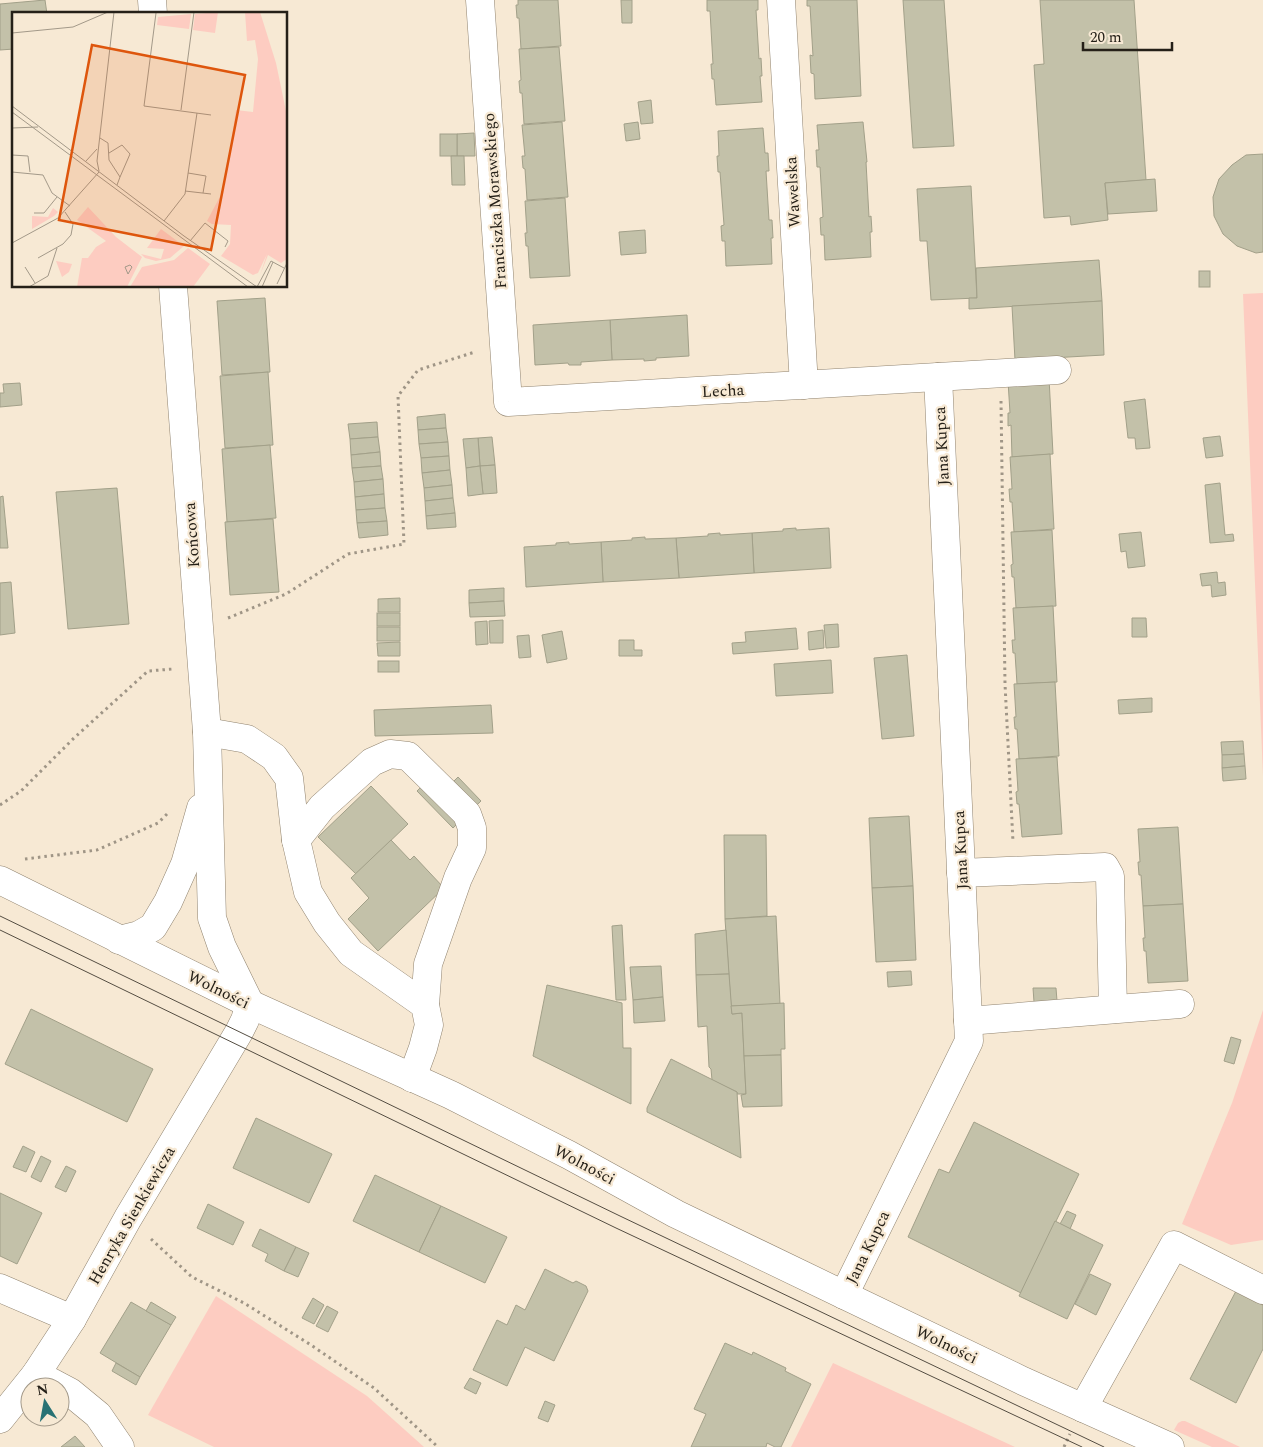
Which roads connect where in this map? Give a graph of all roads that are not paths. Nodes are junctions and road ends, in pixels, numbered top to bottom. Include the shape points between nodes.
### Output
1 (480, 0) edge
2 (781, 0) edge
3 (173, 288) edge
4 (1056, 370) dead end
5 (938, 377) junction
6 (804, 385) junction
7 (508, 402) joint
8 (206, 732) junction
9 (209, 783) junction
10 (296, 840) junction
11 (961, 873) junction
12 (0, 880) edge
13 (119, 940) junction
14 (250, 1004) junction
15 (1180, 1004) dead end
16 (425, 1005) junction
17 (1113, 1009) junction
18 (968, 1021) junction
19 (412, 1078) junction
20 (0, 1288) edge
21 (1263, 1290) edge
22 (844, 1295) junction
23 (72, 1319) junction
24 (36, 1374) junction
25 (1083, 1408) junction
26 (0, 1419) edge
27 (120, 1447) edge
28 (1170, 1447) edge

1 - 7 street, Franciszka Morawskiego
2 - 6 street, Wawelska
3 - 8 street, Końcowa
4 - 5 street, Lecha
5 - 6 street, Lecha
5 - 11 street, Jana Kupca
6 - 7 street, Lecha
8 - 9 street, Końcowa
8 - 10 street via 247,738 274,757 289,778
9 - 13 street, Końcowa via 185,864 168,902 153,927
9 - 14 street, Końcowa via 212,918 222,948
10 - 16 street via 308,892 327,924 351,953
10 - 16 street via 322,807 372,762 390,754 408,756 467,814 472,828 472,848 428,964
11 - 17 street via 1105,867 1110,876
11 - 18 street, Jana Kupca
12 - 13 street, Wolności
13 - 14 street, Wolności
14 - 19 street, Wolności
14 - 23 street, Henryka Sienkiewicza via 239,1032
15 - 17 street
16 - 19 street via 430,1025
17 - 18 street
18 - 22 street, Jana Kupca via 969,1041
19 - 22 street, Wolności via 569,1155 676,1214
20 - 23 street
21 - 25 street via 1174,1245
22 - 25 street, Wolności
23 - 24 street, Henryka Sienkiewicza
24 - 26 street, Henryka Sienkiewicza
24 - 27 street via 70,1392 98,1415
25 - 28 street, Wolności

